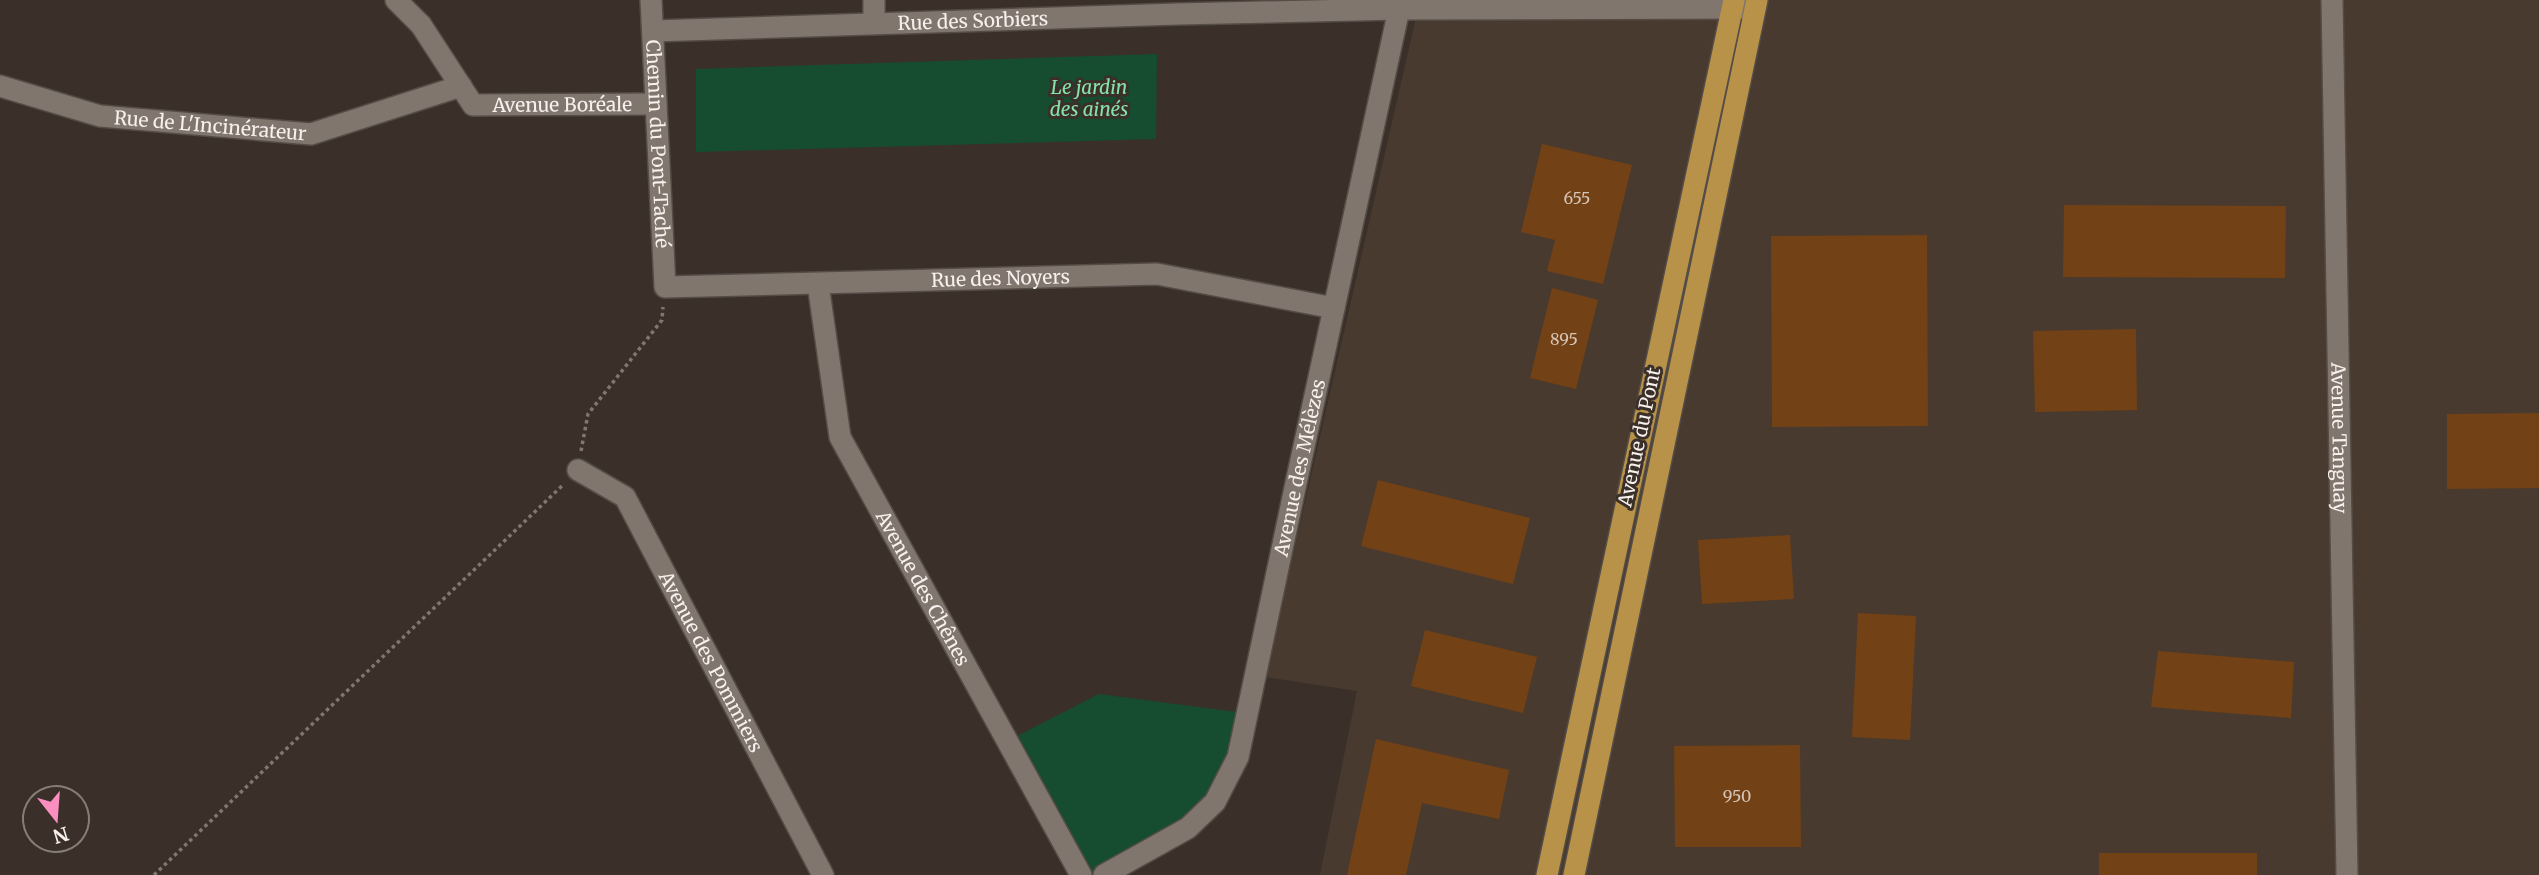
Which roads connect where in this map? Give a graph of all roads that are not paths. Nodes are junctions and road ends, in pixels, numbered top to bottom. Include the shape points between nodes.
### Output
1 (396, 0) edge
2 (651, 0) edge
3 (874, 0) edge
4 (2332, 0) edge
5 (1734, 3) edge
6 (1756, 4) edge
7 (1400, 5) edge
8 (1178, 7) edge
9 (874, 23) junction
10 (653, 31) junction
11 (0, 86) edge
12 (461, 86) junction
13 (656, 104) junction
14 (818, 284) junction
15 (665, 287) joint
16 (1334, 309) junction
17 (578, 470) road end
18 (823, 875) edge
19 (1081, 875) edge
20 (1104, 875) edge
21 (1547, 875) edge
22 (1574, 875) edge
23 (2347, 875) edge

1 - 12 street, Avenue Boréale via 421,25
2 - 10 street, Chemin du Pont-Taché
3 - 9 street
4 - 23 street, Avenue Tanguay
5 - 6 street, Rue des Sorbiers
5 - 7 street, Rue des Sorbiers
5 - 21 main road, Avenue du Pont
6 - 22 main road, Avenue du Pont
7 - 8 street, Rue des Sorbiers
7 - 16 street, Avenue des Mélèzes
8 - 9 street, Rue des Sorbiers
9 - 10 street, Rue des Sorbiers
10 - 13 street, Chemin du Pont-Taché
11 - 12 street, Rue de L'Incinérateur via 100,116 311,134
12 - 13 street, Avenue Boréale via 473,105
13 - 15 street, Chemin du Pont-Taché
14 - 15 street, Rue des Noyers
14 - 16 street, Rue des Noyers via 1157,274
14 - 19 street, Avenue des Chênes via 840,437
16 - 20 street, Avenue des Mélèzes via 1238,757 1215,803 1188,828
17 - 18 street, Avenue des Pommiers via 625,497

